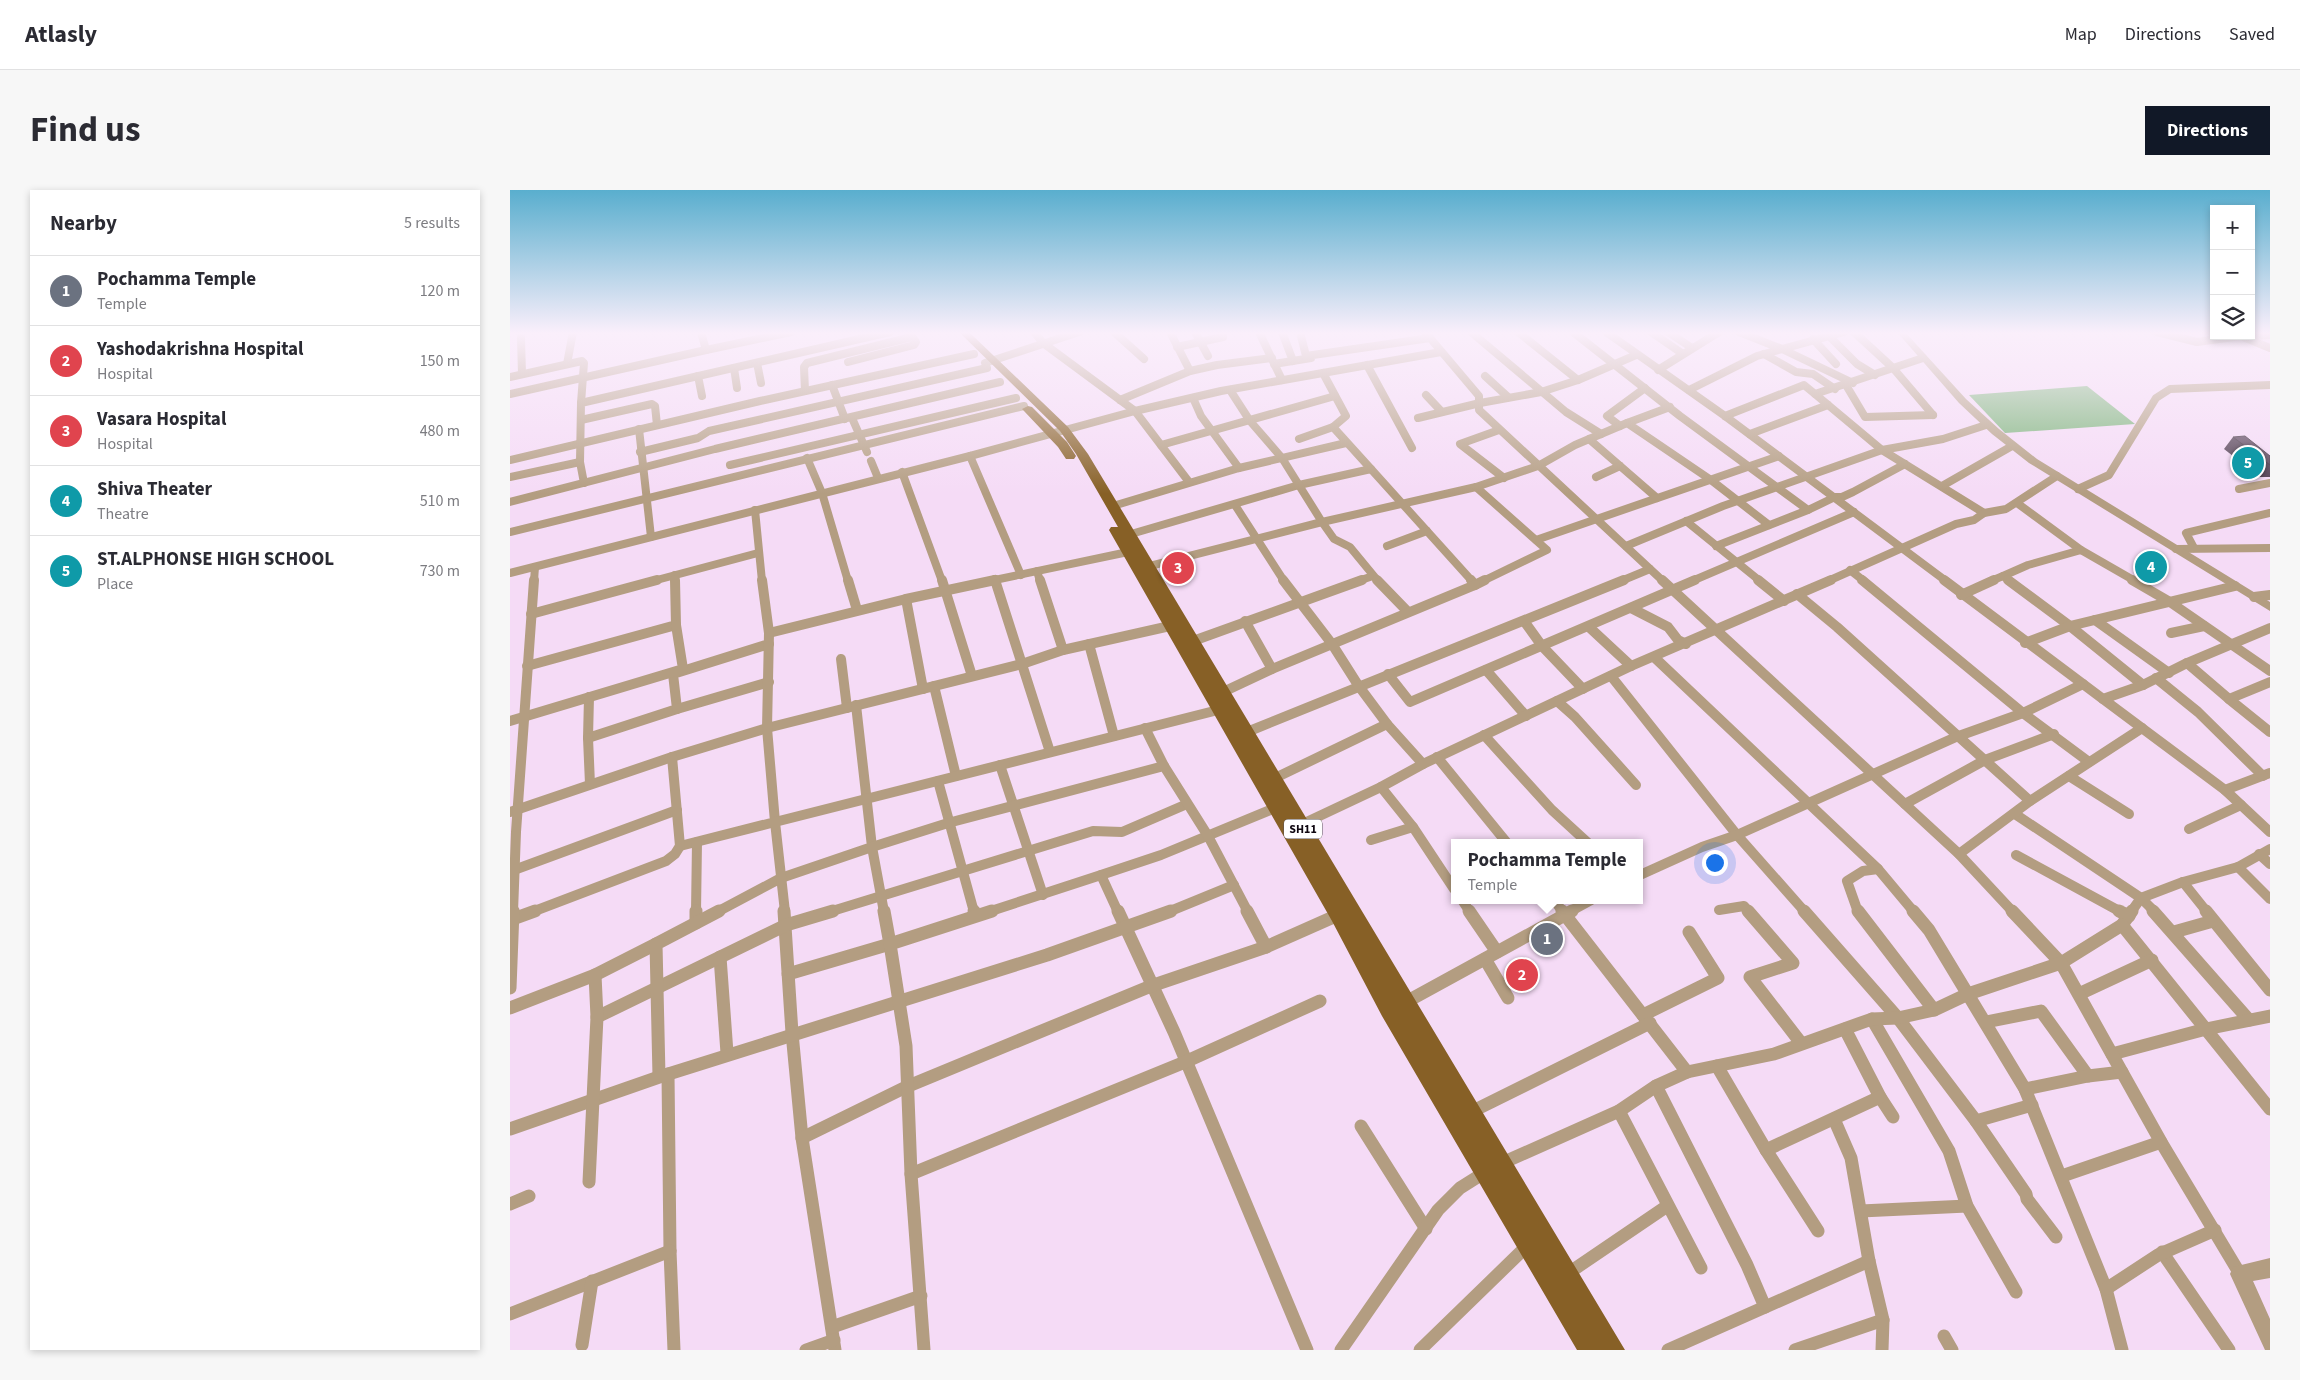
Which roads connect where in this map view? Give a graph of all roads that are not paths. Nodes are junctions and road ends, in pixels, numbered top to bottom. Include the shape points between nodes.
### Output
1 (546, 386) edge
2 (582, 386) edge
3 (654, 386) edge
4 (700, 386) edge
5 (806, 386) edge
6 (827, 386) edge
7 (832, 386) edge
8 (896, 386) edge
9 (983, 386) edge
10 (1004, 386) edge
11 (1010, 386) edge
12 (1101, 386) edge
13 (1153, 386) edge
14 (1250, 386) edge
15 (1330, 386) edge
16 (1378, 386) edge
17 (1471, 386) edge
18 (1496, 386) edge
19 (1534, 386) edge
20 (1559, 386) edge
21 (1643, 386) edge
22 (1683, 386) edge
23 (1697, 386) edge
24 (1801, 386) edge
25 (1805, 386) edge
26 (1830, 386) edge
27 (1845, 386) edge
28 (1851, 386) edge
29 (1908, 386) edge
30 (1948, 386) edge
31 (2265, 386) edge
32 (1645, 388) junction
33 (1230, 390) junction
34 (1689, 390) junction
35 (1835, 390) junction
36 (806, 391) junction
37 (1541, 392) junction
38 (510, 394) edge
39 (1815, 394) junction
40 (1426, 395) dead end
41 (702, 396) dead end
42 (1335, 396) junction
43 (1193, 398) junction
44 (1508, 398) junction
45 (1120, 400) junction
46 (838, 402) junction
47 (1020, 402) junction
48 (581, 403) junction
49 (1480, 403) junction
50 (1828, 405) junction
51 (1670, 407) junction
52 (1135, 411) junction
53 (1441, 411) junction
54 (1725, 416) junction
55 (849, 418) junction
56 (1418, 418) dead end
57 (580, 420) junction
58 (1250, 421) junction
59 (657, 425) junction
60 (1624, 425) junction
61 (1986, 425) junction
62 (1333, 427) junction
63 (639, 429) junction
64 (1499, 430) junction
65 (1057, 431) junction
66 (1213, 431) junction
67 (1601, 434) junction
68 (1750, 434) junction
69 (860, 435) junction
70 (1298, 439) dead end
71 (1589, 439) junction
72 (580, 443) junction
73 (1346, 443) junction
74 (1161, 446) junction
75 (2012, 446) junction
76 (865, 448) junction
77 (1412, 448) dead end
78 (1882, 450) junction
79 (640, 452) junction
80 (970, 456) junction
81 (1779, 456) junction
82 (808, 458) junction
83 (1282, 458) junction
84 (510, 460) edge
85 (870, 460) dead end
86 (580, 462) junction
87 (1905, 464) junction
88 (730, 465) dead end
89 (1538, 466) junction
90 (1620, 466) junction
91 (1748, 466) junction
92 (643, 468) junction
93 (1240, 468) junction
94 (1371, 469) junction
95 (902, 472) junction
96 (1806, 476) junction
97 (2057, 476) junction
98 (510, 477) edge
99 (1596, 477) dead end
100 (878, 478) junction
101 (1504, 478) junction
102 (1711, 480) junction
103 (1189, 482) junction
104 (584, 483) junction
105 (2270, 483) edge
106 (1299, 485) junction
107 (1942, 486) junction
108 (1476, 487) junction
109 (1775, 487) junction
110 (2078, 489) junction
111 (2239, 489) dead end
112 (822, 493) junction
113 (1835, 497) junction
114 (1657, 498) junction
115 (646, 499) junction
116 (1739, 500) junction
117 (510, 502) edge
118 (2017, 503) junction
119 (1235, 505) junction
120 (1404, 505) junction
121 (1113, 506) junction
122 (756, 510) junction
123 (1808, 510) junction
124 (1854, 512) junction
125 (1984, 513) junction
126 (2270, 513) edge
127 (1598, 520) junction
128 (1686, 521) junction
129 (1322, 522) junction
130 (1769, 525) junction
131 (1427, 531) junction
132 (510, 532) edge
133 (1131, 534) junction
134 (651, 537) junction
135 (1256, 540) junction
136 (1536, 540) junction
137 (1388, 546) dead end
138 (1626, 546) junction
139 (1716, 546) junction
140 (2194, 548) junction
141 (2270, 548) edge
142 (1903, 549) junction
143 (2176, 549) junction
144 (2081, 550) junction
145 (1128, 552) junction
146 (758, 553) junction
147 (1736, 562) junction
148 (535, 567) junction
149 (1144, 567) junction
150 (1650, 569) junction
151 (1850, 570) junction
152 (1037, 571) junction
153 (510, 573) edge
154 (675, 575) junction
155 (1022, 575) junction
156 (1373, 576) junction
157 (2003, 576) junction
158 (996, 579) junction
159 (1475, 585) junction
160 (2235, 586) junction
161 (946, 590) junction
162 (1674, 590) junction
163 (1797, 594) junction
164 (1961, 595) junction
165 (2270, 595) edge
166 (2254, 597) junction
167 (906, 599) junction
168 (1784, 601) junction
169 (1298, 602) junction
170 (2170, 602) junction
171 (2270, 607) edge
172 (1631, 608) junction
173 (857, 610) junction
174 (1408, 612) junction
175 (531, 614) junction
176 (2095, 620) junction
177 (1524, 621) junction
178 (1245, 622) junction
179 (676, 625) junction
180 (1170, 626) junction
181 (2070, 626) junction
182 (2204, 626) junction
183 (1588, 627) junction
184 (1715, 628) junction
185 (2270, 628) edge
186 (769, 633) junction
187 (2171, 633) dead end
188 (1193, 641) junction
189 (2025, 643) junction
190 (769, 644) junction
191 (1089, 644) junction
192 (1332, 644) junction
193 (1686, 644) junction
194 (2231, 644) junction
195 (1542, 646) junction
196 (1063, 650) junction
197 (1654, 657) junction
198 (841, 659) dead end
199 (2187, 663) junction
200 (1022, 664) junction
201 (527, 666) junction
202 (1630, 666) junction
203 (683, 669) junction
204 (1272, 669) junction
205 (1486, 670) junction
206 (2270, 671) edge
207 (2169, 673) junction
208 (1388, 674) junction
209 (972, 676) junction
210 (1611, 676) junction
211 (2156, 678) junction
212 (770, 682) junction
213 (2270, 682) edge
214 (2083, 684) junction
215 (1358, 685) junction
216 (2142, 685) junction
217 (934, 686) junction
218 (923, 689) junction
219 (1583, 689) junction
220 (1223, 692) junction
221 (589, 697) junction
222 (2103, 699) junction
223 (2229, 699) junction
224 (1557, 701) junction
225 (852, 706) junction
226 (1226, 708) junction
227 (677, 709) junction
228 (2023, 713) junction
229 (1526, 716) junction
230 (523, 717) junction
231 (510, 721) edge
232 (1387, 724) junction
233 (767, 728) junction
234 (1145, 728) junction
235 (2142, 728) junction
236 (1247, 732) junction
237 (2270, 732) edge
238 (2054, 734) junction
239 (1484, 735) junction
240 (1114, 736) junction
241 (1956, 737) junction
242 (588, 738) junction
243 (1050, 752) junction
244 (672, 757) junction
245 (1437, 757) junction
246 (1985, 760) junction
247 (2089, 762) junction
248 (1422, 764) junction
249 (1000, 765) junction
250 (1164, 766) junction
251 (1872, 774) junction
252 (2266, 775) edge
253 (956, 776) junction
254 (2069, 776) junction
255 (1273, 779) junction
256 (938, 781) junction
257 (590, 784) junction
258 (1636, 785) dead end
259 (1382, 787) junction
260 (2225, 790) junction
261 (867, 798) junction
262 (2030, 801) junction
263 (1187, 804) junction
264 (1807, 804) junction
265 (1905, 804) junction
266 (2241, 805) junction
267 (1013, 806) junction
268 (1275, 808) junction
269 (677, 810) junction
270 (514, 811) edge
271 (2015, 814) junction
272 (2128, 814) dead end
273 (775, 822) junction
274 (948, 823) junction
275 (1413, 826) junction
276 (1294, 827) junction
277 (2189, 829) dead end
278 (2270, 832) edge
279 (1737, 835) junction
280 (1208, 836) junction
281 (1504, 839) edge
282 (1584, 839) edge
283 (1371, 840) dead end
284 (697, 842) junction
285 (680, 846) junction
286 (872, 846) junction
287 (1028, 851) junction
288 (2265, 852) edge
289 (1959, 854) junction
290 (2016, 855) dead end
291 (2270, 864) edge
292 (2238, 867) junction
293 (1878, 869) junction
294 (514, 870) junction
295 (962, 872) junction
296 (1643, 874) edge
297 (1101, 876) junction
298 (781, 878) junction
299 (2183, 882) junction
300 (1451, 884) edge
301 (1234, 885) junction
302 (880, 895) junction
303 (1043, 895) junction
304 (2141, 898) junction
305 (2270, 899) edge
306 (1465, 904) edge
307 (1557, 904) edge
308 (1584, 904) edge
309 (1719, 910) dead end
310 (1565, 914) junction
311 (975, 915) junction
312 (1338, 916) junction
313 (513, 919) junction
314 (2125, 921) junction
315 (2213, 921) junction
316 (696, 923) junction
317 (786, 925) junction
318 (1125, 929) junction
319 (1689, 932) dead end
320 (2174, 932) junction
321 (656, 944) junction
322 (890, 944) junction
323 (1266, 947) junction
324 (1497, 952) junction
325 (720, 957) junction
326 (1484, 959) junction
327 (2152, 960) junction
328 (2062, 963) junction
329 (595, 974) junction
330 (788, 974) junction
331 (1151, 986) junction
332 (657, 987) junction
333 (510, 988) edge
334 (2270, 990) edge
335 (1968, 994) junction
336 (2079, 994) junction
337 (1508, 998) dead end
338 (900, 1001) junction
339 (1320, 1001) dead end
340 (1406, 1002) junction
341 (510, 1008) edge
342 (1934, 1010) junction
343 (2270, 1016) edge
344 (597, 1017) junction
345 (1898, 1018) junction
346 (1647, 1019) junction
347 (1872, 1019) junction
348 (2250, 1020) junction
349 (1986, 1022) junction
350 (1845, 1029) junction
351 (2206, 1029) junction
352 (792, 1033) junction
353 (1801, 1043) junction
354 (727, 1054) junction
355 (2112, 1054) junction
356 (1185, 1062) junction
357 (1717, 1066) junction
358 (1687, 1072) junction
359 (2122, 1072) junction
360 (663, 1075) junction
361 (2088, 1076) junction
362 (1656, 1086) junction
363 (906, 1087) junction
364 (2025, 1089) junction
365 (1880, 1097) junction
366 (594, 1098) junction
367 (2032, 1106) junction
368 (2270, 1109) edge
369 (1619, 1111) junction
370 (1471, 1112) junction
371 (1893, 1117) dead end
372 (1834, 1119) junction
373 (1976, 1121) junction
374 (1361, 1126) dead end
375 (510, 1130) edge
376 (802, 1138) junction
377 (2161, 1142) junction
378 (1766, 1150) junction
379 (1502, 1163) junction
380 (1484, 1172) junction
381 (911, 1174) junction
382 (2062, 1176) junction
383 (589, 1182) dead end
384 (529, 1196) dead end
385 (510, 1204) edge
386 (1667, 1206) junction
387 (1967, 1206) junction
388 (1861, 1211) junction
389 (1426, 1229) junction
390 (1818, 1230) dead end
391 (2215, 1230) junction
392 (2056, 1238) dead end
393 (1528, 1245) junction
394 (670, 1251) junction
395 (2162, 1252) junction
396 (1868, 1261) junction
397 (1701, 1268) dead end
398 (2270, 1268) edge
399 (1567, 1274) junction
400 (2240, 1274) junction
401 (592, 1281) junction
402 (2106, 1290) junction
403 (2016, 1292) dead end
404 (921, 1296) junction
405 (1765, 1307) junction
406 (510, 1314) edge
407 (1883, 1320) junction
408 (1944, 1336) dead end
409 (834, 1339) edge
410 (2270, 1342) edge
411 (582, 1345) dead end
412 (674, 1350) edge
413 (806, 1350) edge
414 (924, 1350) edge
415 (1307, 1350) edge
416 (1340, 1350) edge
417 (1420, 1350) edge
418 (1590, 1350) edge
419 (1614, 1350) edge
420 (1668, 1350) edge
421 (1795, 1350) edge
422 (1882, 1350) edge
423 (1952, 1350) edge
424 (2122, 1350) edge
425 (2229, 1350) edge

1 - 38 street
2 - 48 street
3 - 48 street
4 - 41 street
5 - 36 street
6 - 36 street
7 - 46 street
8 - 46 street
9 - 55 street
10 - 47 main road, SH11
11 - 65 main road, SH11
12 - 45 street
13 - 45 street
14 - 33 street
15 - 42 street
16 - 77 street
17 - 49 street via 1479,396
18 - 44 street
19 - 37 street
20 - 37 street
21 - 32 street
22 - 34 street
23 - 34 street
24 - 54 street
25 - 39 street
26 - 35 street
27 - 35 street
28 - 29 street via 1865,416 1933,415
30 - 61 street
31 - 110 street via 2170,389 2156,398 2109,475
32 - 51 street
32 - 60 street via 1607,416
33 - 43 street
33 - 58 street
34 - 54 street
35 - 39 street
36 - 59 street
37 - 44 street
37 - 67 street
39 - 50 street
40 - 53 street
42 - 58 street
42 - 62 street via 1346,416
43 - 52 street
43 - 66 street
44 - 49 street
45 - 52 street
46 - 55 street
46 - 79 street via 709,431 698,438
47 - 65 main road, SH11
47 - 69 street
47 - 76 street
48 - 57 street
49 - 53 street
49 - 64 street via 1479,410
50 - 68 street
50 - 78 street
51 - 60 street
51 - 91 street
52 - 65 street
52 - 74 street
53 - 56 street
54 - 68 street
55 - 69 street
55 - 92 street
57 - 59 street via 652,404
57 - 72 street
58 - 66 street
58 - 83 street
59 - 63 street
60 - 67 street
60 - 102 street
61 - 75 street
61 - 78 street via 1943,439
62 - 70 street
62 - 73 street
63 - 72 street
63 - 79 street
64 - 89 street
64 - 101 street via 1460,444
65 - 80 street
65 - 121 main road, SH11 via 1082,454
65 - 145 main road, SH11
66 - 74 street
66 - 93 street
67 - 71 street
68 - 81 street
69 - 76 street
69 - 88 street
71 - 89 street
71 - 90 street
72 - 84 street
72 - 86 street
73 - 83 street
73 - 94 street
74 - 103 street
75 - 97 street
75 - 107 street
76 - 82 street
78 - 87 street
78 - 96 street
79 - 92 street
80 - 95 street
80 - 155 street
81 - 91 street
81 - 96 street
82 - 112 street
82 - 115 street
83 - 93 street
83 - 106 street
85 - 100 street
86 - 98 street
86 - 104 street
87 - 107 street
87 - 113 street via 1842,497
89 - 101 street
89 - 127 street
90 - 99 street
90 - 114 street
91 - 102 street
91 - 109 street
92 - 104 street
92 - 115 street
93 - 103 street
94 - 106 street
94 - 120 street
95 - 100 street
95 - 161 street
96 - 109 street
96 - 113 street
97 - 110 street
97 - 118 street
100 - 112 street
101 - 108 street
102 - 114 street
102 - 116 street
103 - 121 street
104 - 117 street
105 - 111 street
106 - 119 street
106 - 129 street
107 - 125 street
108 - 120 street
108 - 136 street
109 - 116 street
109 - 123 street
110 - 143 street
112 - 122 street
112 - 173 street
113 - 123 street
113 - 124 street
114 - 127 street
115 - 132 street
115 - 134 street
116 - 128 street
116 - 130 street
118 - 125 street via 2006,510
118 - 144 street
119 - 133 street
119 - 135 street
120 - 129 street
120 - 131 street
121 - 133 main road, SH11
122 - 134 street
122 - 146 street
123 - 130 street
124 - 142 street
124 - 147 street
125 - 142 street
126 - 140 street via 2186,534
127 - 136 street
127 - 138 street
128 - 138 street
128 - 139 street
129 - 135 street
129 - 156 street via 1334,539 1350,546
130 - 139 street
131 - 137 street
131 - 159 street
133 - 149 main road, SH11
134 - 148 street
135 - 149 street
135 - 169 street
136 - 159 street via 1547,550
138 - 150 street
139 - 147 street
140 - 141 street
140 - 143 street
142 - 151 street
142 - 164 street
143 - 160 street
144 - 157 street via 2028,565
144 - 170 street
145 - 149 main road, SH11
145 - 152 street
146 - 154 street
146 - 186 street
147 - 162 street
147 - 168 street
148 - 153 street
148 - 175 street
149 - 180 main road, SH11
149 - 188 main road, SH11
150 - 162 street
150 - 177 street
151 - 163 street
151 - 228 street
152 - 155 street
152 - 196 street
154 - 175 street
154 - 179 street
155 - 158 street
156 - 169 street
156 - 174 street
157 - 164 street
157 - 181 street
158 - 161 street
158 - 200 street
159 - 174 street
160 - 166 street
160 - 170 street
161 - 167 street
161 - 209 street
162 - 172 street
162 - 184 street
163 - 168 street
163 - 241 street
164 - 189 street
165 - 166 street
166 - 171 street
167 - 173 street
167 - 218 street
168 - 184 street
169 - 178 street
169 - 192 street
170 - 176 street
170 - 182 street
172 - 183 street
172 - 193 street via 1668,627 1678,640
173 - 186 street
174 - 192 street
175 - 201 street
176 - 181 street
176 - 207 street
177 - 195 street
177 - 208 street
178 - 188 street
178 - 204 street
179 - 201 street
179 - 203 street
180 - 191 street
180 - 226 main road, SH11
181 - 189 street
181 - 216 street
182 - 187 street
182 - 194 street
183 - 195 street
183 - 202 street
184 - 193 street
184 - 251 street
185 - 194 street
186 - 190 street
188 - 220 main road, SH11
189 - 214 street
190 - 203 street
190 - 212 street
191 - 196 street
191 - 240 street
192 - 204 street
192 - 215 street
193 - 197 street
194 - 199 street
194 - 206 street
195 - 205 street
195 - 219 street
196 - 200 street
197 - 202 street
197 - 264 street
198 - 225 street
199 - 207 street
199 - 223 street
200 - 209 street
200 - 243 street
201 - 230 street
202 - 210 street
203 - 221 street
203 - 227 street via 673,674
204 - 220 street
205 - 208 street via 1410,702
205 - 229 street
207 - 211 street
208 - 215 street
209 - 217 street
210 - 219 street
210 - 279 street
211 - 216 street
211 - 252 street
212 - 227 street
212 - 233 street
213 - 223 street
214 - 222 street
214 - 228 street
215 - 232 street
215 - 236 street
216 - 222 street
217 - 218 street
217 - 253 street
218 - 225 street
219 - 224 street
220 - 226 main road, SH11
221 - 230 street
221 - 242 street
222 - 235 street
223 - 237 street
224 - 229 street
224 - 258 street
225 - 233 street
225 - 261 street
226 - 234 street
226 - 236 main road, SH11
226 - 268 main road, SH11
227 - 242 street
228 - 238 street
228 - 241 street
229 - 239 street
230 - 231 street
230 - 270 street
232 - 248 street
232 - 255 street
233 - 244 street
233 - 273 street
234 - 240 street
234 - 250 street
235 - 247 street
235 - 260 street
236 - 255 main road, SH11
238 - 246 street
238 - 247 street
239 - 245 street
239 - 282 street via 1552,810
240 - 243 street
241 - 246 street
241 - 251 street
242 - 257 street
243 - 249 street
244 - 257 street
244 - 269 street
245 - 248 street
245 - 281 street
246 - 262 street
246 - 265 street
247 - 254 street
248 - 259 street
249 - 253 street
249 - 267 street
250 - 263 street
250 - 267 street
251 - 264 street
251 - 265 street
252 - 260 street
253 - 256 street
254 - 262 street
254 - 272 street
255 - 276 main road, SH11
256 - 261 street
256 - 274 street
257 - 270 street
259 - 275 street
259 - 276 street
260 - 266 street
261 - 273 street
261 - 286 street
262 - 271 street
263 - 280 street
263 - 287 street via 1122,832 1093,831
264 - 279 street
264 - 293 street
265 - 289 street
266 - 277 street
266 - 278 street
267 - 274 street
267 - 287 street
268 - 276 main road, SH11
268 - 280 street
269 - 285 street
269 - 294 street
270 - 294 street
271 - 289 street
271 - 304 street
273 - 284 street
273 - 298 street
274 - 286 street
274 - 295 street
275 - 283 street
275 - 300 street
276 - 312 main road, SH11
276 - 340 main road, SH11
279 - 296 street
279 - 345 street
280 - 297 street
280 - 301 street
284 - 285 street
284 - 316 street
285 - 313 street via 666,861
286 - 298 street
286 - 302 street
287 - 295 street
287 - 303 street
288 - 291 street
288 - 292 street
289 - 328 street
290 - 314 street
292 - 299 street
292 - 305 street
293 - 335 street via 1929,930
293 - 342 street via 1863,871 1847,881 1857,910
294 - 313 street
295 - 302 street
295 - 311 street
297 - 303 street
297 - 318 street
298 - 316 street
298 - 317 street
299 - 304 street
299 - 315 street
301 - 318 street
301 - 323 street
302 - 317 street
302 - 322 street
303 - 311 street
304 - 314 street
304 - 320 street
306 - 324 street
307 - 310 street
308 - 310 street
309 - 353 street via 1744,906 1793,963 1750,977
310 - 324 street
310 - 346 street
311 - 322 street
312 - 323 street
312 - 380 main road, SH11
313 - 333 street
314 - 327 street
314 - 328 street
315 - 320 street
315 - 334 street
316 - 321 street
317 - 325 street
317 - 330 street
318 - 331 street
318 - 338 street
319 - 346 street via 1718,978
320 - 348 street
321 - 329 street
321 - 332 street
322 - 330 street
322 - 338 street
323 - 331 street
324 - 326 street
325 - 332 street
325 - 354 street
326 - 337 street
326 - 340 street
327 - 336 street
327 - 351 street
328 - 335 street
328 - 336 street
329 - 341 street
329 - 344 street
330 - 352 street
331 - 356 street
331 - 363 street
332 - 344 street
332 - 360 street
335 - 342 street
335 - 349 street
336 - 355 street
338 - 352 street
338 - 363 street via 906,1046
339 - 356 street
340 - 370 main road, SH11
342 - 345 street
343 - 348 street
344 - 366 street
345 - 347 street
345 - 373 street
346 - 358 street
346 - 370 street
347 - 350 street
347 - 387 street via 1949,1151
348 - 351 street
349 - 361 street via 2041,1011
349 - 364 street
350 - 353 street
350 - 365 street
351 - 355 street
351 - 368 street
352 - 354 street
352 - 376 street
353 - 357 street via 1774,1054
354 - 360 street
355 - 359 street
356 - 381 street
356 - 415 street
357 - 358 street
357 - 378 street
358 - 362 street
359 - 361 street
359 - 377 street
360 - 366 street
360 - 394 street
361 - 364 street
362 - 369 street
362 - 405 street
363 - 376 street
363 - 381 street
364 - 367 street
365 - 371 street
365 - 372 street
366 - 375 street
366 - 383 street
367 - 373 street
367 - 382 street
369 - 379 street
369 - 386 street
370 - 379 main road, SH11
372 - 378 street
372 - 388 street via 1851,1158
373 - 392 street
374 - 389 street
376 - 409 street
377 - 382 street
377 - 391 street
378 - 390 street
379 - 380 street
379 - 399 main road, SH11
380 - 389 street via 1460,1188 1438,1210
380 - 393 main road, SH11
381 - 404 street
382 - 402 street
384 - 385 street
386 - 397 street
386 - 399 street
387 - 388 street
387 - 403 street
388 - 396 street
389 - 416 street
391 - 395 street
391 - 400 street
393 - 417 street
393 - 418 main road, SH11
394 - 401 street
394 - 412 street
395 - 402 street via 2130,1270
395 - 425 street
396 - 405 street
396 - 407 street
398 - 400 street
399 - 419 main road, SH11
400 - 410 street
401 - 406 street
401 - 411 street
402 - 424 street
404 - 409 street
404 - 414 street
405 - 420 street
407 - 421 street
407 - 422 street
408 - 423 street
409 - 413 street

